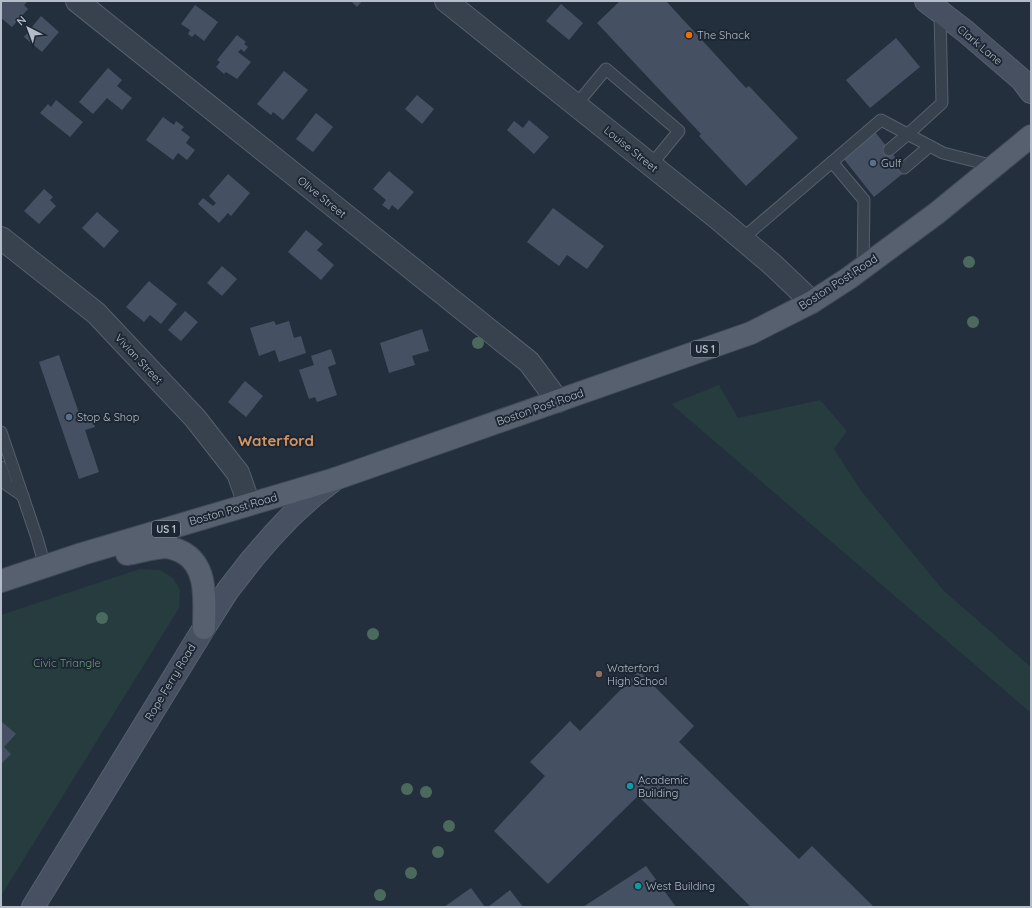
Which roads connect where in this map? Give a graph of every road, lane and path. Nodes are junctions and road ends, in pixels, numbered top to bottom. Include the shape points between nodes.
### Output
1 (78, 1) edge
2 (446, 1) edge
3 (933, 6) edge
4 (1031, 92) edge
5 (576, 105) junction
6 (908, 134) junction
7 (1031, 136) edge
8 (930, 146) junction
9 (889, 150) dead end
10 (832, 162) junction
11 (652, 165) junction
12 (994, 166) junction
13 (904, 168) dead end
14 (1, 238) edge
15 (742, 239) junction
16 (863, 268) junction
17 (812, 302) junction
18 (558, 401) junction
19 (1, 432) edge
20 (1, 466) edge
21 (335, 479) junction
22 (23, 496) junction
23 (249, 504) junction
24 (82, 554) junction
25 (45, 567) junction
26 (1, 581) edge
27 (204, 628) junction
28 (33, 907) edge

1 - 18 street, Olive Street via 529,362
2 - 5 street, Louise Street
3 - 4 main road, Clark Lane via 1022,80
3 - 6 lane via 942,103
5 - 11 street, Louise Street
5 - 11 lane via 606,69 679,131
6 - 8 lane
6 - 9 lane
6 - 10 lane via 881,120
7 - 12 main road, Boston Post Road / US 1
8 - 12 lane via 943,153
8 - 13 lane
10 - 15 lane
10 - 16 lane via 853,179 868,197
11 - 15 street, Louise Street
12 - 16 main road, Boston Post Road / US 1
14 - 23 street, Vivian Street via 96,313 195,418 238,473
15 - 17 street, Louise Street
16 - 17 main road, Boston Post Road / US 1
17 - 18 main road, Boston Post Road / US 1 via 751,333
18 - 21 main road, Boston Post Road / US 1
19 - 22 lane
20 - 22 lane via 7,485
21 - 23 main road, Boston Post Road / US 1
21 - 27 main road, Rope Ferry Road via 313,496 273,535 228,590
22 - 25 lane
23 - 24 main road, Boston Post Road / US 1
24 - 25 main road, Boston Post Road / US 1
24 - 27 main road via 112,558 165,547 185,554 200,573 204,589
25 - 26 main road, Boston Post Road / US 1
27 - 28 main road, Rope Ferry Road

